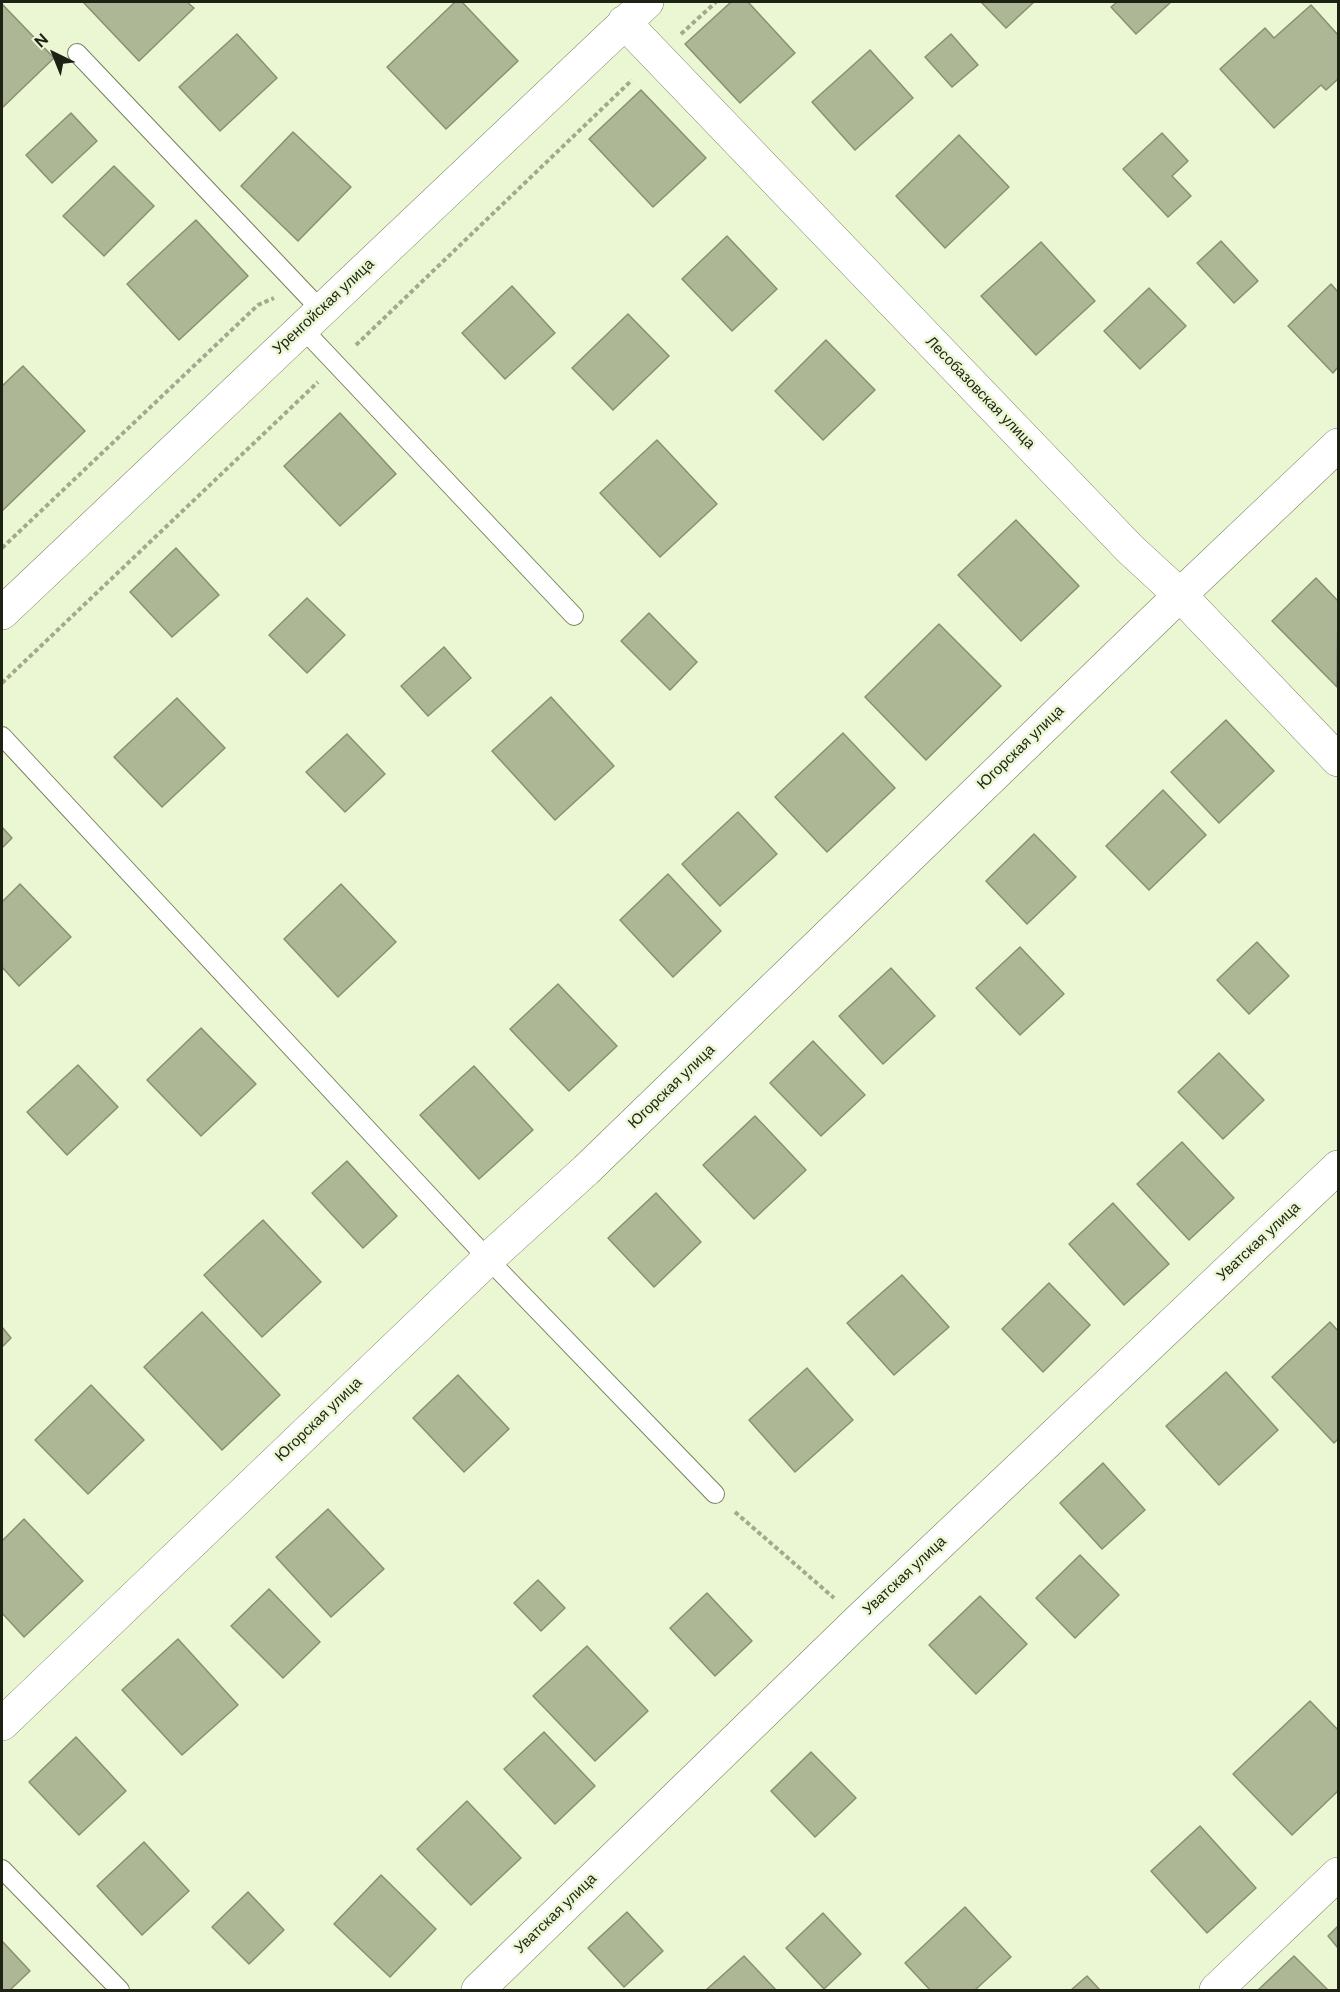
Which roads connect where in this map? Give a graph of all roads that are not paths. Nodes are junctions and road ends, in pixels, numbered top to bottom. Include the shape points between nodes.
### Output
1 (635, 12) edge
2 (77, 53) dead end
3 (312, 319) junction
4 (1338, 445) edge
5 (1180, 595) junction
6 (2, 613) edge
7 (574, 616) dead end
8 (2, 736) edge
9 (1338, 760) edge
10 (1338, 1167) edge
11 (488, 1259) junction
12 (715, 1494) road end
13 (2, 1724) edge
14 (2, 1869) edge
15 (1338, 1875) edge
16 (120, 1990) edge
17 (478, 1990) edge
18 (1216, 1990) edge

1 - 3 street, Уренгойская улица
1 - 5 street, Лесобазовская улица via 657,56 1130,549
2 - 3 lane
3 - 6 street, Уренгойская улица
3 - 7 lane via 336,364
4 - 5 street, Югорская улица
5 - 9 street, Лесобазовская улица
5 - 11 street, Югорская улица via 586,1170
8 - 11 lane
10 - 17 street, Уватская улица via 859,1620
11 - 12 lane
11 - 13 street, Югорская улица
14 - 16 lane
15 - 18 street

